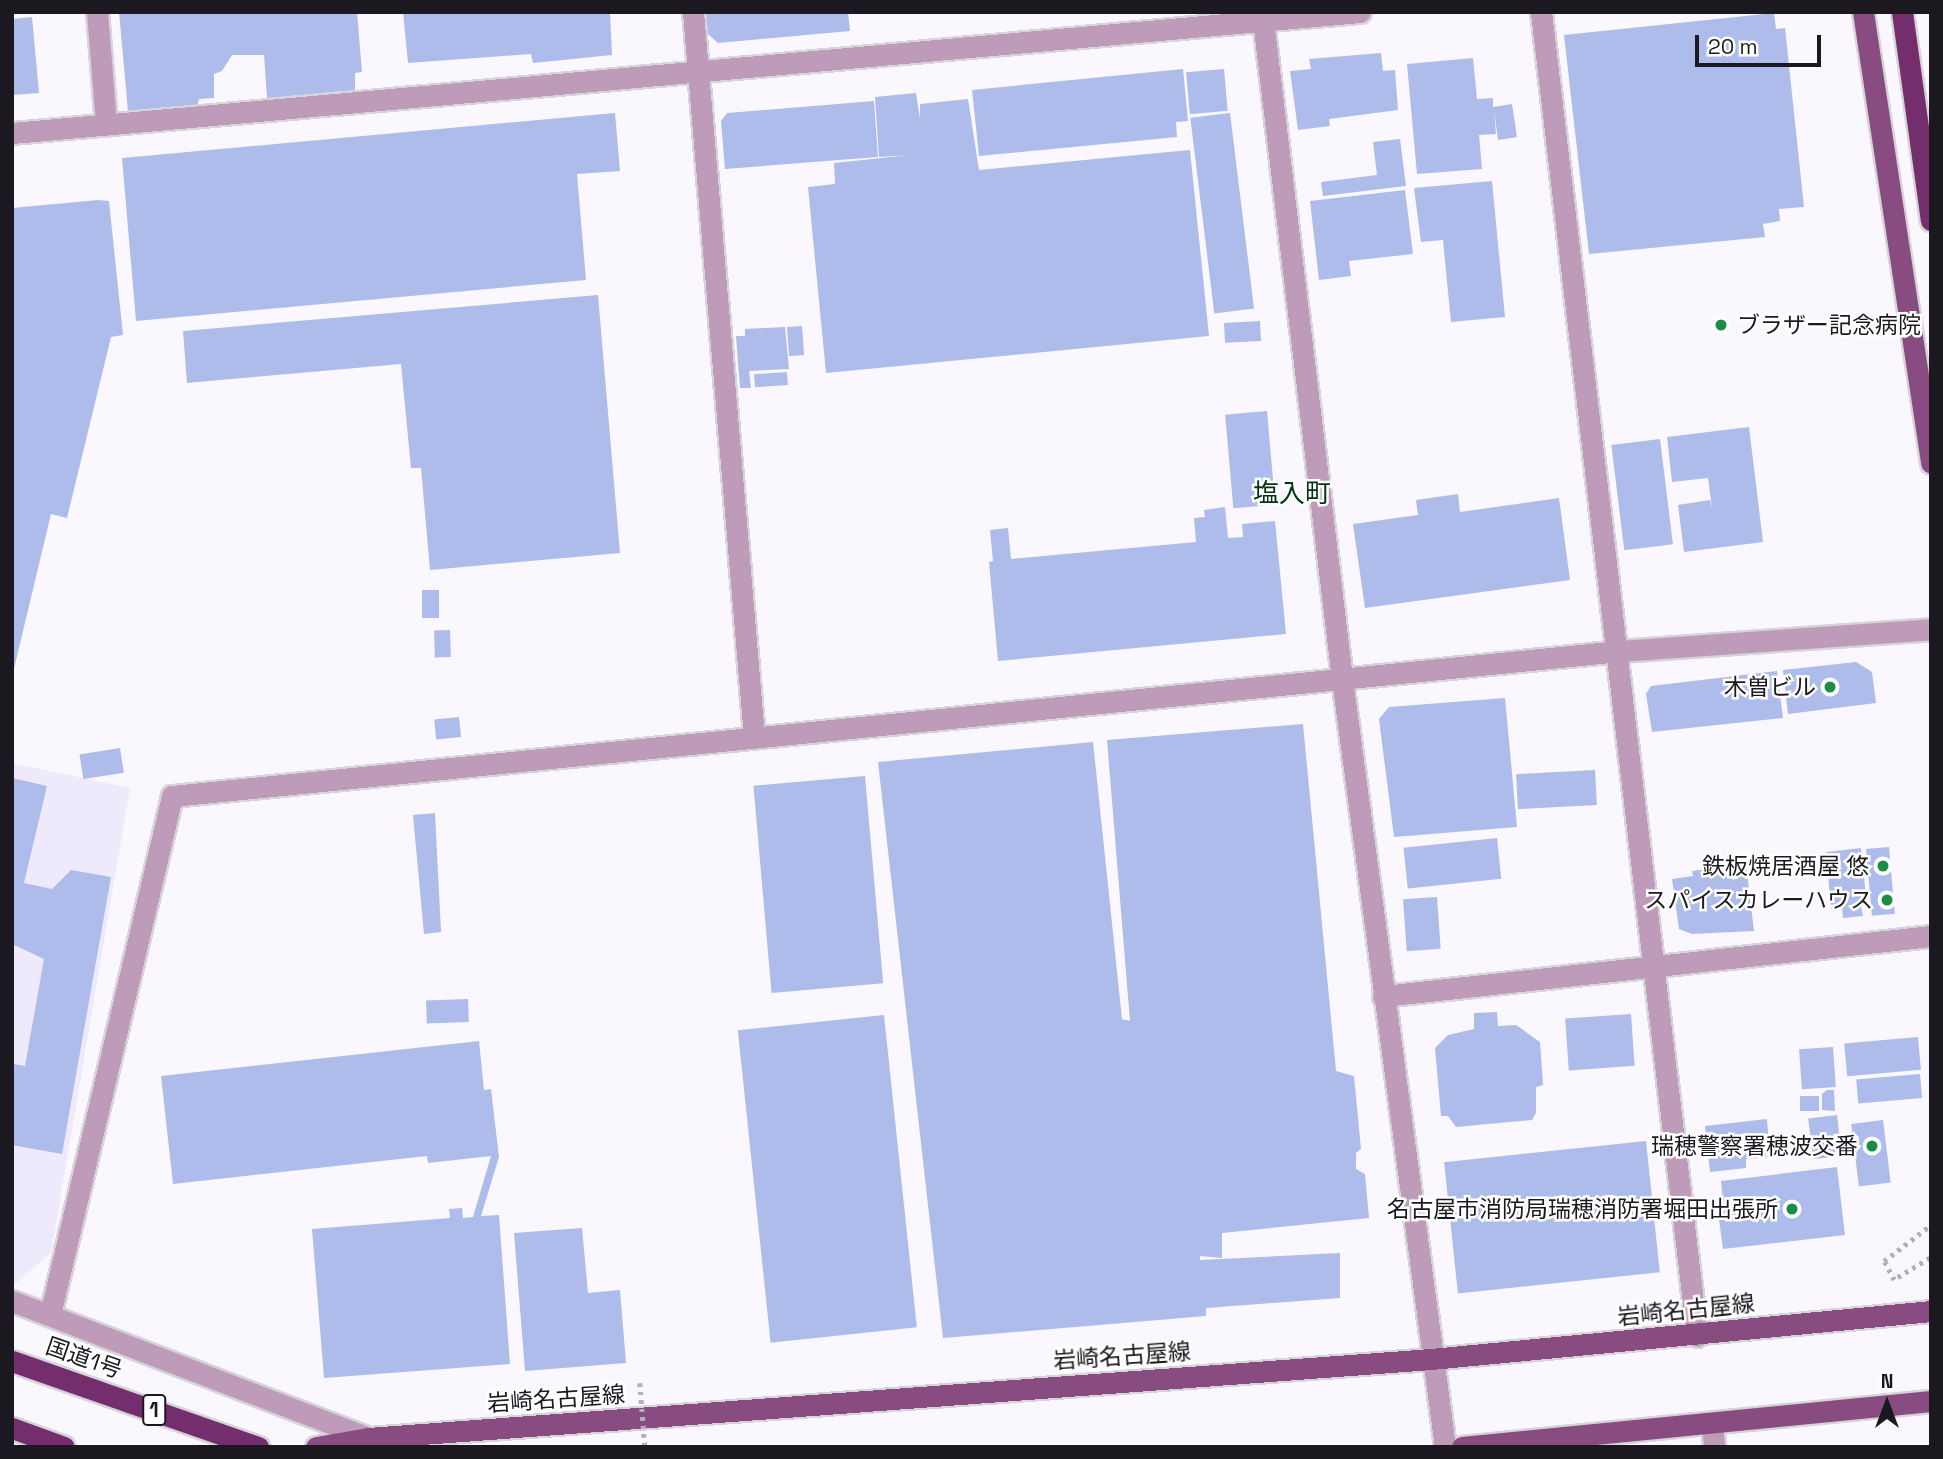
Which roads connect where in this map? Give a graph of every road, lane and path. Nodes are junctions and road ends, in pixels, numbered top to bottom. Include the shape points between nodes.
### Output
1 (97, 12) edge
2 (692, 12) edge
3 (1360, 12) edge
4 (1541, 12) edge
5 (1863, 12) edge
6 (1902, 12) edge
7 (1263, 17) edge
8 (698, 72) junction
9 (107, 125) junction
10 (12, 133) edge
11 (1931, 220) edge
12 (1931, 463) edge
13 (1931, 629) edge
14 (1619, 651) junction
15 (1342, 679) junction
16 (754, 737) junction
17 (1931, 936) edge
18 (1652, 967) junction
19 (1383, 996) junction
20 (1931, 1225) edge
21 (1930, 1258) edge
22 (12, 1300) edge
23 (1931, 1311) edge
24 (50, 1315) junction
25 (1697, 1336) junction
26 (1431, 1359) junction
27 (12, 1361) edge
28 (640, 1382) dead end
29 (1931, 1401) edge
30 (1712, 1423) junction
31 (18, 1431) edge
32 (368, 1438) junction
33 (64, 1447) edge
34 (258, 1447) edge
35 (316, 1447) edge
36 (645, 1447) edge
37 (1445, 1447) edge
38 (1462, 1447) edge
39 (1714, 1447) edge

1 - 9 street
2 - 8 street
3 - 7 street
4 - 14 street
5 - 12 main road
6 - 11 highway
7 - 8 street
7 - 15 street
8 - 9 street
8 - 16 street
9 - 10 street
13 - 14 street
14 - 15 street
14 - 18 street
15 - 16 street
15 - 19 street
16 - 24 street via 172,796
17 - 18 street
18 - 19 street
18 - 25 street
19 - 26 street
20 - 21 path via 1884,1261 1894,1280
22 - 24 street
23 - 25 main road, 岩崎名古屋線
24 - 32 street
25 - 26 main road, 岩崎名古屋線
26 - 32 main road, 岩崎名古屋線
26 - 37 street
27 - 34 highway, 国道1号 / 1
28 - 36 path, bridge
29 - 30 main road
30 - 38 main road
30 - 39 street
31 - 33 highway
32 - 35 main road, 岩崎名古屋線

